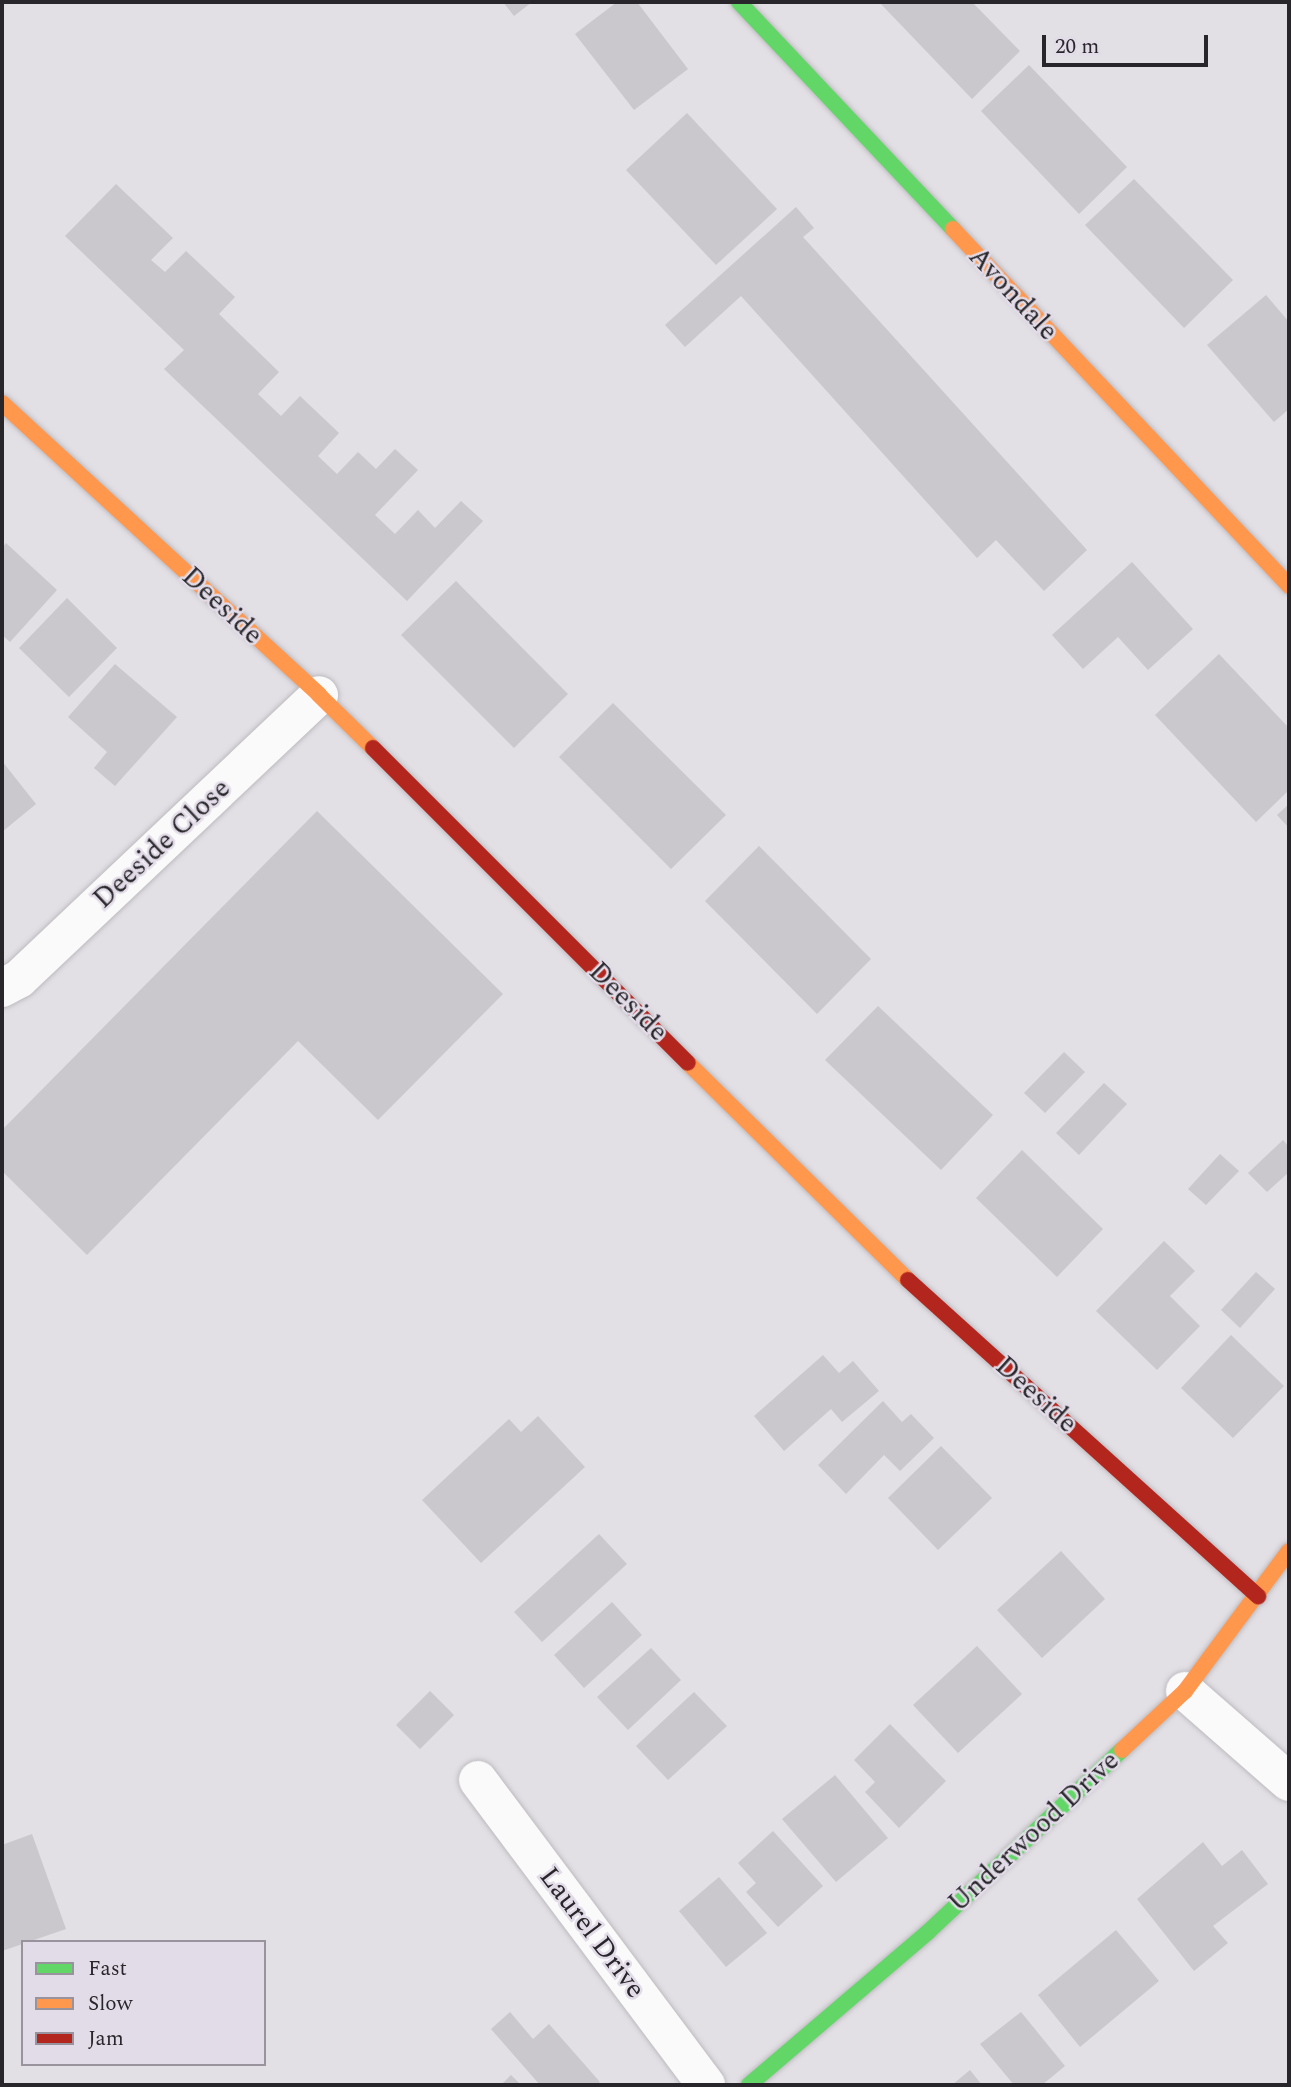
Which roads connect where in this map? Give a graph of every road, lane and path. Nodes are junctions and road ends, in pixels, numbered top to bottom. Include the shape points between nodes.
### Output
1 (738, 2) edge
2 (2, 404) edge
3 (1289, 586) edge
4 (319, 695) junction
5 (2, 989) edge
6 (1289, 1550) edge
7 (1258, 1596) junction
8 (1185, 1691) junction
9 (478, 1780) dead end
10 (1289, 1782) edge
11 (706, 2085) edge
12 (749, 2085) edge

1 - 3 street, Avondale
2 - 4 street, Deeside
4 - 5 street, Deeside Close via 19,979
4 - 7 street, Deeside via 890,1264
6 - 7 street, Underwood Drive
7 - 8 street, Underwood Drive
8 - 10 street
8 - 12 street, Underwood Drive via 928,1932
9 - 11 street, Laurel Drive

